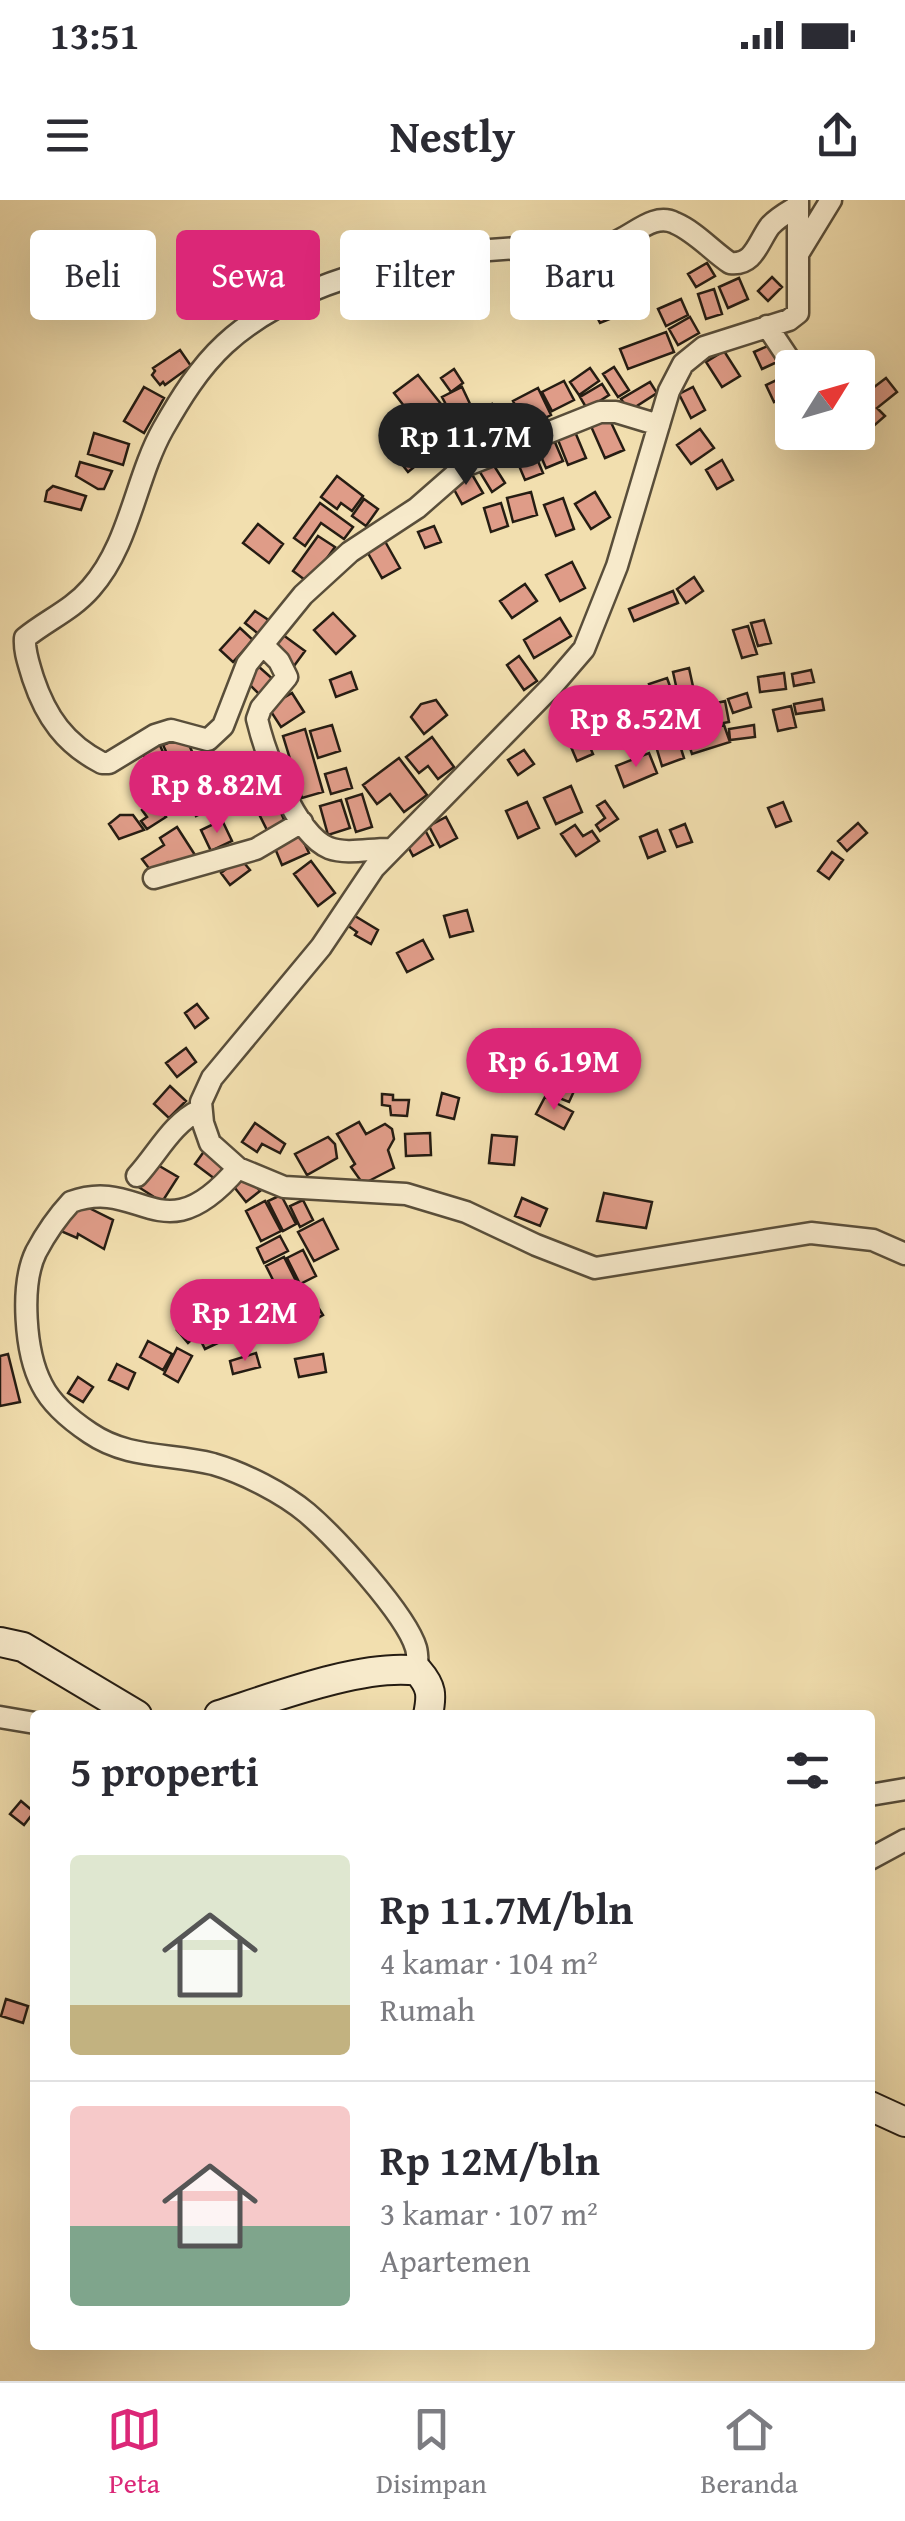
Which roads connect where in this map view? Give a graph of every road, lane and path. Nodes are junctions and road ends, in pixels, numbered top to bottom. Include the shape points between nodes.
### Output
1 (831, 200) edge
2 (798, 203) edge
3 (798, 254) junction
4 (767, 326) junction
5 (783, 350) edge
6 (659, 425) junction
7 (263, 645) junction
8 (302, 822) junction
9 (392, 849) junction
10 (154, 878) dead end
11 (200, 1110) junction
12 (238, 1168) junction
13 (137, 1176) dead end
14 (905, 1254) edge
15 (0, 1642) edge
16 (418, 1671) junction
17 (129, 1710) edge
18 (237, 1710) edge
19 (429, 1710) edge
20 (0, 1717) edge
21 (30, 1722) edge
22 (901, 1787) edge
23 (875, 1794) edge
24 (905, 1840) edge
25 (875, 1855) edge
26 (875, 2108) edge
27 (905, 2122) edge

1 - 3 street
2 - 3 street
2 - 7 street via 737,265 660,219 608,245 487,249 338,280 226,343 160,434 122,534 94,585 25,638 24,649 55,728 109,763 171,730 208,740 231,712 247,664
3 - 4 street via 799,309 792,319
4 - 5 street
4 - 6 street via 704,347 683,364
6 - 7 street via 600,412 465,466 350,552
6 - 9 street via 584,649
7 - 8 street via 287,677 257,714 259,727
8 - 9 street via 330,848
8 - 10 street via 256,848
9 - 11 street via 212,1078
11 - 12 street via 210,1143
11 - 13 street via 180,1122
12 - 14 street via 284,1187 406,1194 466,1212 596,1268 810,1233 873,1240
12 - 16 street via 190,1208 170,1212 91,1197 61,1213 36,1252 26,1297 42,1385 92,1435 130,1453 214,1465 306,1512 406,1628
15 - 17 main road via 23,1647
16 - 18 main road via 398,1668 346,1679
16 - 19 main road via 429,1684
20 - 21 street
22 - 23 street
24 - 25 street
26 - 27 main road

